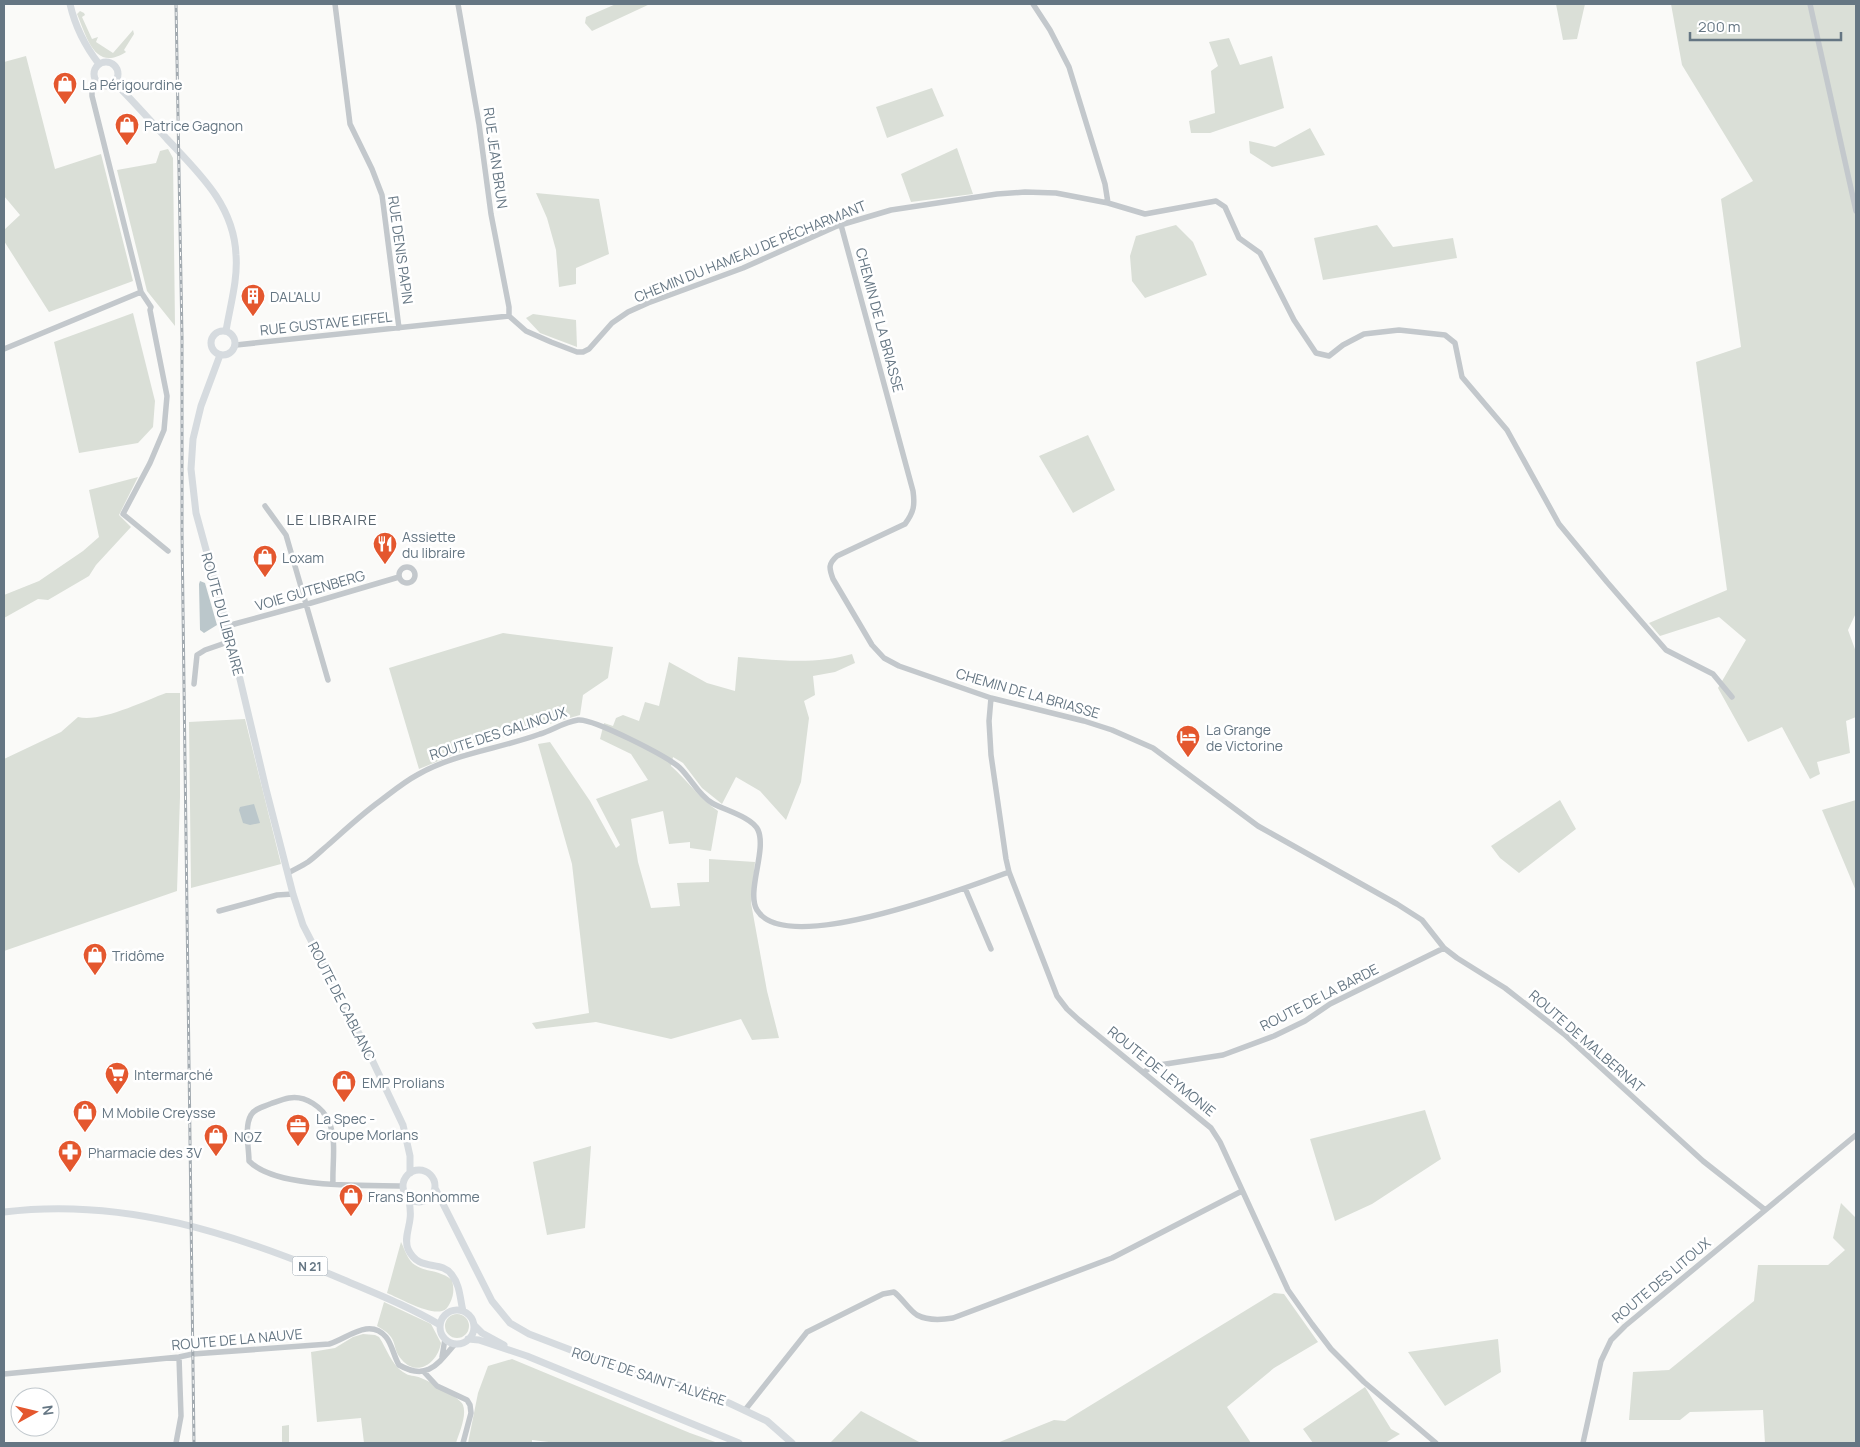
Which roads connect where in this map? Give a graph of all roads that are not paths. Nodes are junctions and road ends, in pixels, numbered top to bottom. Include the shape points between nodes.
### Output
1 (70, 4) edge
2 (335, 4) edge
3 (458, 4) edge
4 (1032, 4) edge
5 (1810, 4) edge
6 (99, 64) junction
7 (96, 82) junction
8 (114, 83) junction
9 (1108, 202) junction
10 (1856, 211) edge
11 (841, 225) junction
12 (141, 292) junction
13 (509, 316) junction
14 (400, 328) junction
15 (226, 331) junction
16 (236, 345) junction
17 (4, 348) edge
18 (220, 355) junction
19 (265, 506) dead end
20 (168, 551) dead end
21 (399, 577) dead end
22 (306, 605) junction
23 (227, 626) junction
24 (231, 642) junction
25 (328, 680) dead end
26 (194, 684) dead end
27 (1732, 697) dead end
28 (991, 698) junction
29 (1009, 872) junction
30 (288, 873) junction
31 (965, 888) junction
32 (293, 894) junction
33 (1389, 899) joint
34 (219, 911) dead end
35 (1444, 948) junction
36 (991, 950) dead end
37 (1144, 1072) junction
38 (1856, 1136) edge
39 (410, 1156) junction
40 (422, 1170) junction
41 (410, 1172) junction
42 (332, 1184) junction
43 (402, 1186) junction
44 (435, 1188) junction
45 (1242, 1191) junction
46 (409, 1200) junction
47 (425, 1201) junction
48 (447, 1210) junction
49 (1764, 1210) junction
50 (4, 1212) edge
51 (411, 1217) junction
52 (458, 1292) junction
53 (452, 1311) junction
54 (463, 1311) junction
55 (421, 1313) junction
56 (443, 1317) junction
57 (440, 1325) junction
58 (474, 1325) junction
59 (468, 1339) junction
60 (445, 1340) junction
61 (455, 1344) junction
62 (526, 1356) junction
63 (179, 1357) junction
64 (442, 1359) junction
65 (424, 1372) junction
66 (4, 1374) edge
67 (745, 1410) junction
68 (176, 1443) edge
69 (463, 1443) edge
70 (739, 1443) edge
71 (792, 1443) edge
72 (1436, 1443) edge
73 (1583, 1443) edge

1 - 6 main road via 84,43
2 - 14 street, RUE DENIS PAPIN via 350,124 382,195
3 - 13 street, RUE JEAN BRUN
4 - 9 street via 1069,67
5 - 10 street
6 - 7 main road via 93,74
6 - 8 main road via 114,65 118,72
7 - 8 main road via 107,87
7 - 12 street via 92,86 92,96
8 - 15 main road via 202,175 220,199 228,217 236,254
9 - 11 street, CHEMIN DU HAMEAU DE PÉCHARMANT via 1056,193 997,194 891,210
9 - 27 street, CHEMIN DU HAMEAU DE PÉCHARMANT via 1145,214 1216,201 1225,207 1239,238 1260,253 1294,320 1316,353 1323,356 1329,356 1364,334 1399,330 1446,335 1455,343 1462,377 1507,430 1563,529 1666,650 1713,674
11 - 13 street, CHEMIN DU HAMEAU DE PÉCHARMANT via 743,268 628,312 583,352 526,331
11 - 28 street, CHEMIN DE LA BRIASSE via 915,505 906,524 837,556 829,568 872,645 884,658
12 - 17 street
12 - 20 street via 151,307 167,396 164,430 123,514
13 - 14 street, RUE GUSTAVE EIFFEL
14 - 16 street, RUE GUSTAVE EIFFEL
15 - 16 main road
15 - 18 main road via 218,332 211,341 214,351
16 - 18 main road via 232,352
18 - 23 main road, ROUTE DU LIBRAIRE via 196,425 191,469 196,512
19 - 22 street via 286,535
21 - 22 street, VOIE GUTENBERG
22 - 23 street, VOIE GUTENBERG
22 - 25 street
23 - 24 main road, ROUTE DU LIBRAIRE
24 - 26 street via 197,655
24 - 30 main road, ROUTE DU LIBRAIRE
28 - 29 street, ROUTE DE LEYMONIE via 991,755
28 - 33 street, CHEMIN DE LA BRIASSE via 1084,721 1153,748 1258,826
29 - 31 street, ROUTE DES GALINOUX
29 - 37 street, ROUTE DE LEYMONIE via 1057,996 1079,1020
30 - 31 street, ROUTE DES GALINOUX via 309,862 377,803 416,775 476,752 564,724 588,720 676,765 711,802 751,821 758,829 760,842 754,900 757,910 776,923 822,925 897,911
30 - 32 main road, ROUTE DE CABLANC
31 - 36 street
32 - 34 street via 277,895
32 - 39 main road, ROUTE DE CABLANC via 303,925 403,1125
33 - 35 street, ROUTE DE MALBERNAT via 1422,920
35 - 37 street, ROUTE DE LA BARDE via 1330,1004 1274,1036 1223,1055 1153,1066
35 - 49 street, ROUTE DE MALBERNAT via 1505,988 1564,1034 1703,1161
37 - 45 street, ROUTE DE LEYMONIE via 1211,1128
38 - 49 street, ROUTE DES LITOUX
39 - 40 main road
39 - 41 main road, ROUTE DE CABLANC
40 - 41 main road
40 - 44 main road via 433,1179
41 - 43 main road
42 - 42 street via 299,1182 256,1168 249,1161 247,1123 251,1114 289,1098 311,1102 323,1111 332,1132
42 - 43 street
43 - 46 main road
44 - 47 main road
44 - 48 main road, ROUTE DE SAINT-ALVÈRE
45 - 67 street via 1112,1258 953,1318 935,1320 917,1315 894,1292 883,1294 807,1332
45 - 72 street, ROUTE DE LEYMONIE via 1288,1290 1331,1349 1364,1382
46 - 47 main road
46 - 51 main road
47 - 48 main road
47 - 51 main road
48 - 67 main road, ROUTE DE SAINT-ALVÈRE via 492,1300 519,1330 631,1373 694,1389
49 - 73 street, ROUTE DES LITOUX via 1611,1340 1602,1360
50 - 55 main road, N 21 via 97,1210 197,1226 313,1267
51 - 52 main road via 406,1238 408,1249 422,1264 445,1268 451,1273 458,1284
52 - 53 main road
52 - 54 main road
53 - 54 main road
53 - 56 main road
54 - 58 main road
55 - 56 main road, N 21
55 - 57 main road, N 21
56 - 57 main road
57 - 60 main road
58 - 59 main road
58 - 62 main road via 482,1333
59 - 61 main road
59 - 62 main road
60 - 61 main road
60 - 64 street
61 - 64 street
62 - 70 main road
63 - 65 street, ROUTE DE LA NAUVE via 329,1344 367,1328 379,1331 386,1338 399,1365
63 - 66 street, ROUTE DE LA NAUVE
63 - 68 street via 181,1416
64 - 65 street
65 - 69 street via 437,1386 467,1400 470,1405
67 - 71 main road, ROUTE DE SAINT-ALVÈRE via 767,1421

